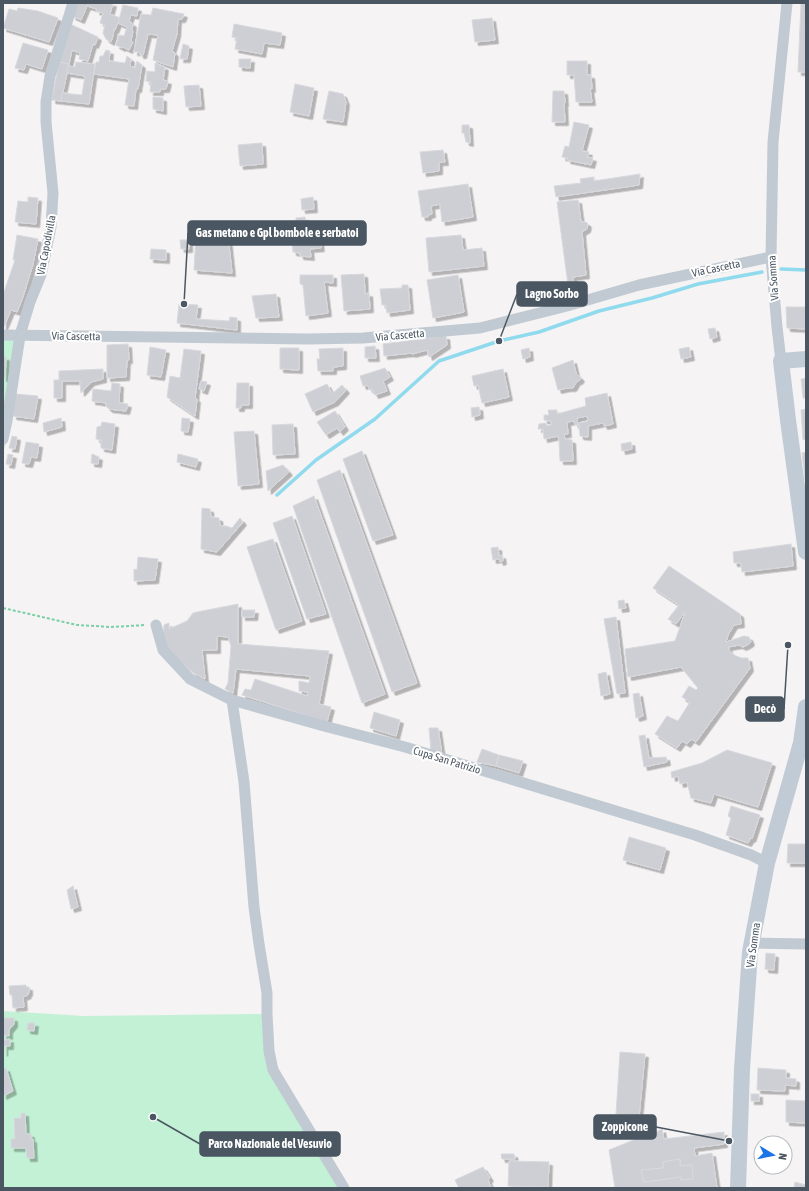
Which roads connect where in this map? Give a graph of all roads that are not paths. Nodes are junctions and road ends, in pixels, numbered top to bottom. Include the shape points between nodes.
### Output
1 (74, 3) edge
2 (787, 3) edge
3 (771, 257) junction
4 (3, 334) edge
5 (20, 335) junction
6 (806, 359) edge
7 (781, 362) junction
8 (3, 439) edge
9 (806, 552) edge
10 (156, 625) road end
11 (232, 700) junction
12 (806, 707) edge
13 (767, 863) junction
14 (752, 943) junction
15 (806, 944) edge
16 (344, 1188) edge
17 (738, 1188) edge

1 - 5 street, Via Capodivilla via 50,76 46,102 53,193 51,227 41,275
2 - 3 street, Via Somma via 773,142
3 - 5 street, Via Cascetta via 639,285 480,328 331,339
3 - 7 street, Via Somma
4 - 5 street, Via Cascetta
5 - 8 street, Via Capodivilla
6 - 7 main road
7 - 9 main road, Via Somma
10 - 11 street, Cupa San Patrizio via 163,650 190,679
11 - 13 street, Cupa San Patrizio via 405,747 695,834 751,854
11 - 16 street via 244,782 255,914 267,993 269,1051 273,1070
12 - 13 main road, Via Somma via 801,743
13 - 14 main road, Via Somma
14 - 15 street
14 - 17 main road, Via Somma via 742,1069

